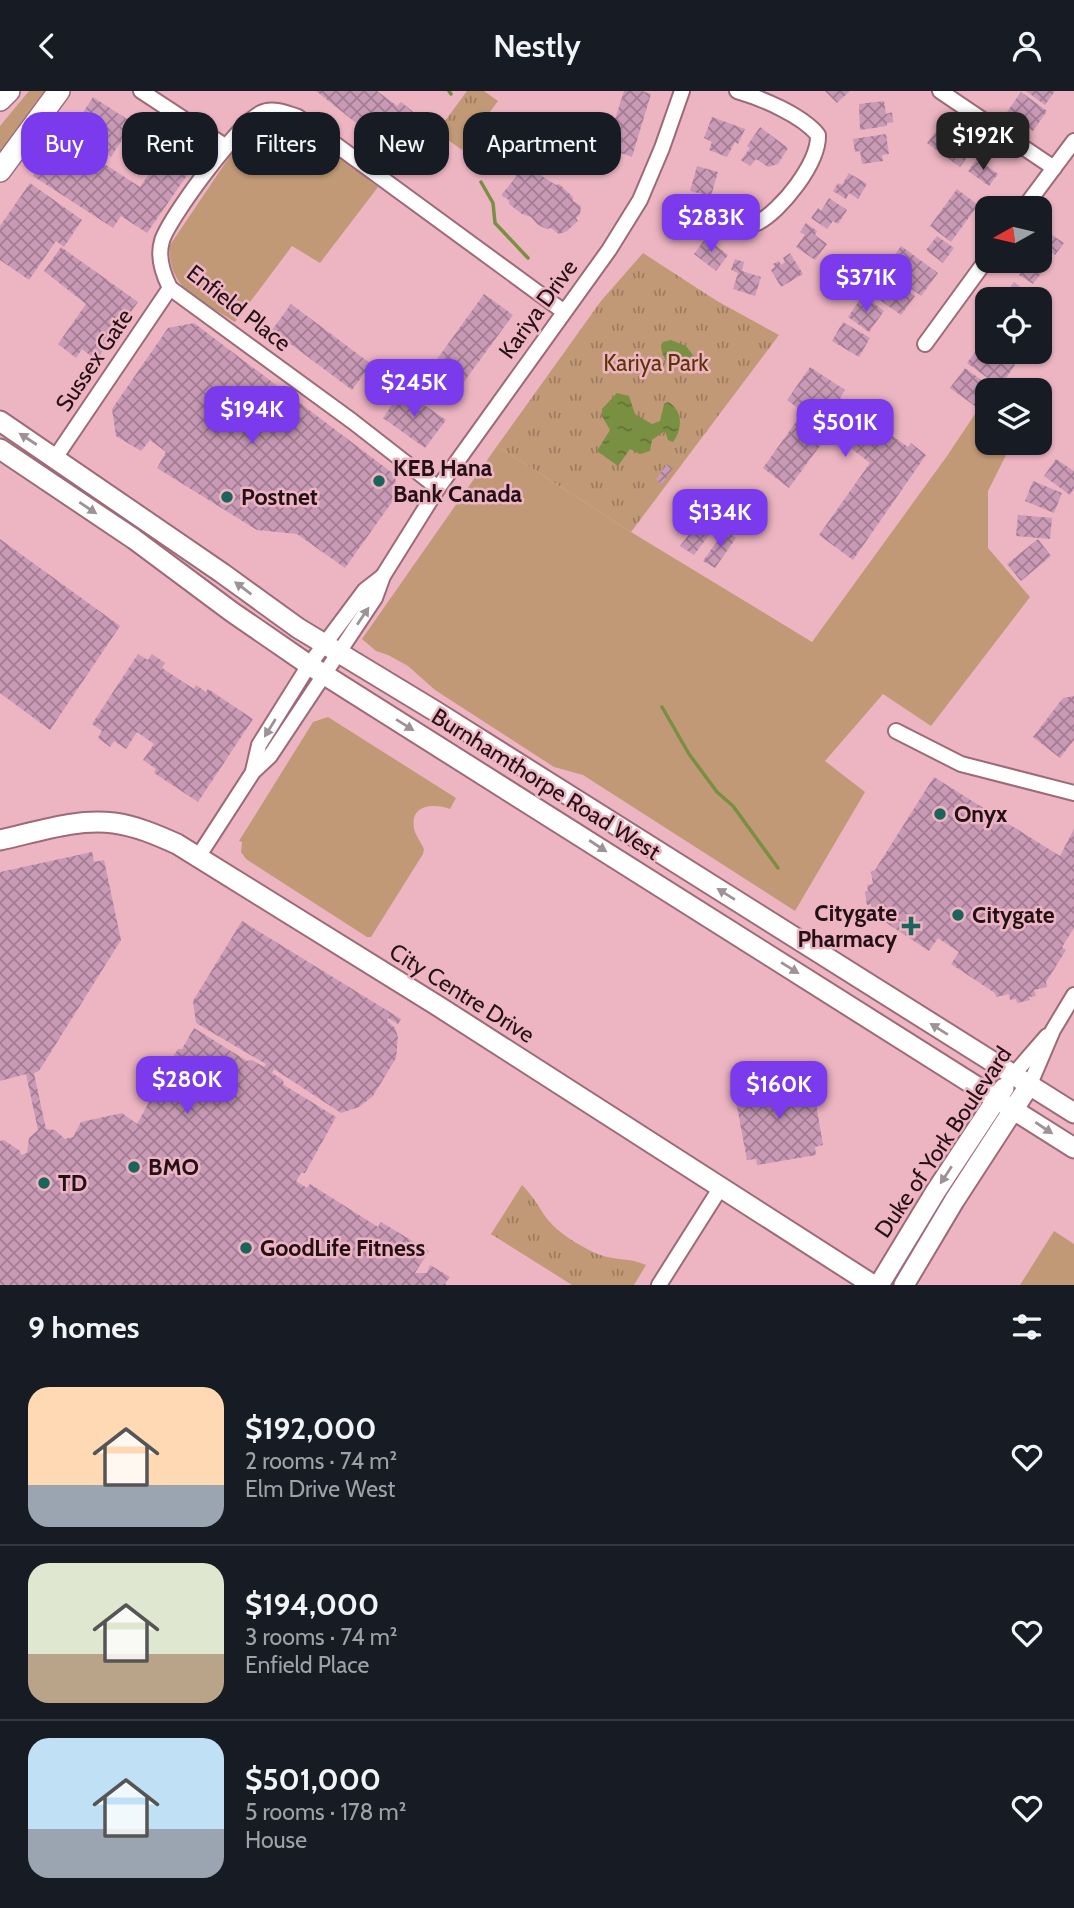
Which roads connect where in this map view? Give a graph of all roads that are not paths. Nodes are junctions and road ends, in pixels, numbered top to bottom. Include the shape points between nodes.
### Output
1 (9, 91) edge
2 (59, 91) edge
3 (141, 91) edge
4 (682, 91) edge
5 (737, 91) edge
6 (940, 91) edge
7 (0, 100) edge
8 (1074, 141) edge
9 (225, 146) junction
10 (1054, 168) junction
11 (0, 171) edge
12 (1033, 196) edge
13 (757, 223) dead end
14 (977, 273) edge
15 (170, 288) junction
16 (563, 311) junction
17 (925, 344) dead end
18 (0, 421) edge
19 (0, 449) edge
20 (55, 458) junction
21 (438, 488) junction
22 (331, 648) junction
23 (317, 669) junction
24 (896, 731) dead end
25 (1074, 793) edge
26 (0, 840) edge
27 (198, 857) junction
28 (1074, 995) edge
29 (1022, 1079) junction
30 (997, 1098) junction
31 (1014, 1109) junction
32 (1074, 1113) edge
33 (1074, 1148) edge
34 (721, 1187) junction
35 (659, 1285) edge
36 (873, 1285) edge
37 (879, 1285) edge
38 (904, 1285) edge

1 - 7 main road
2 - 11 main road
3 - 9 street
4 - 16 street, Kariya Drive via 640,200
5 - 13 street via 782,110 818,135 818,147 805,171 771,216
6 - 10 street
8 - 10 street
9 - 15 street, Enfield Place via 162,241 161,262
9 - 16 street, Enfield Place via 262,111 298,117
10 - 12 street
14 - 17 street
15 - 20 street, Sussex Gate
15 - 21 street, Enfield Place
16 - 21 street, Kariya Drive
20 -> 18 main road, Burnhamthorpe Road West
19 -> 23 main road, Burnhamthorpe Road West
22 -> 20 main road, Burnhamthorpe Road West
21 - 22 street, Kariya Drive via 383,576 375,599
22 - 23 street, Kariya Drive
29 -> 22 main road, Burnhamthorpe Road West
23 - 27 street, Kariya Drive via 259,745 253,772
23 -> 30 main road, Burnhamthorpe Road West
24 - 25 street via 961,764
26 - 27 main road, City Centre Drive via 88,822 116,823 177,843
27 - 34 main road, City Centre Drive
28 - 29 street, Duke of York Boulevard
29 - 30 main road, Duke of York Boulevard
29 - 31 main road, Duke of York Boulevard
29 - 32 main road, Burnhamthorpe Road West
30 - 31 main road, Burnhamthorpe Road West
30 -> 37 main road, Duke of York Boulevard
31 -> 33 main road, Burnhamthorpe Road West
31 - 38 main road, Duke of York Boulevard
34 - 35 street
34 - 36 main road, City Centre Drive

